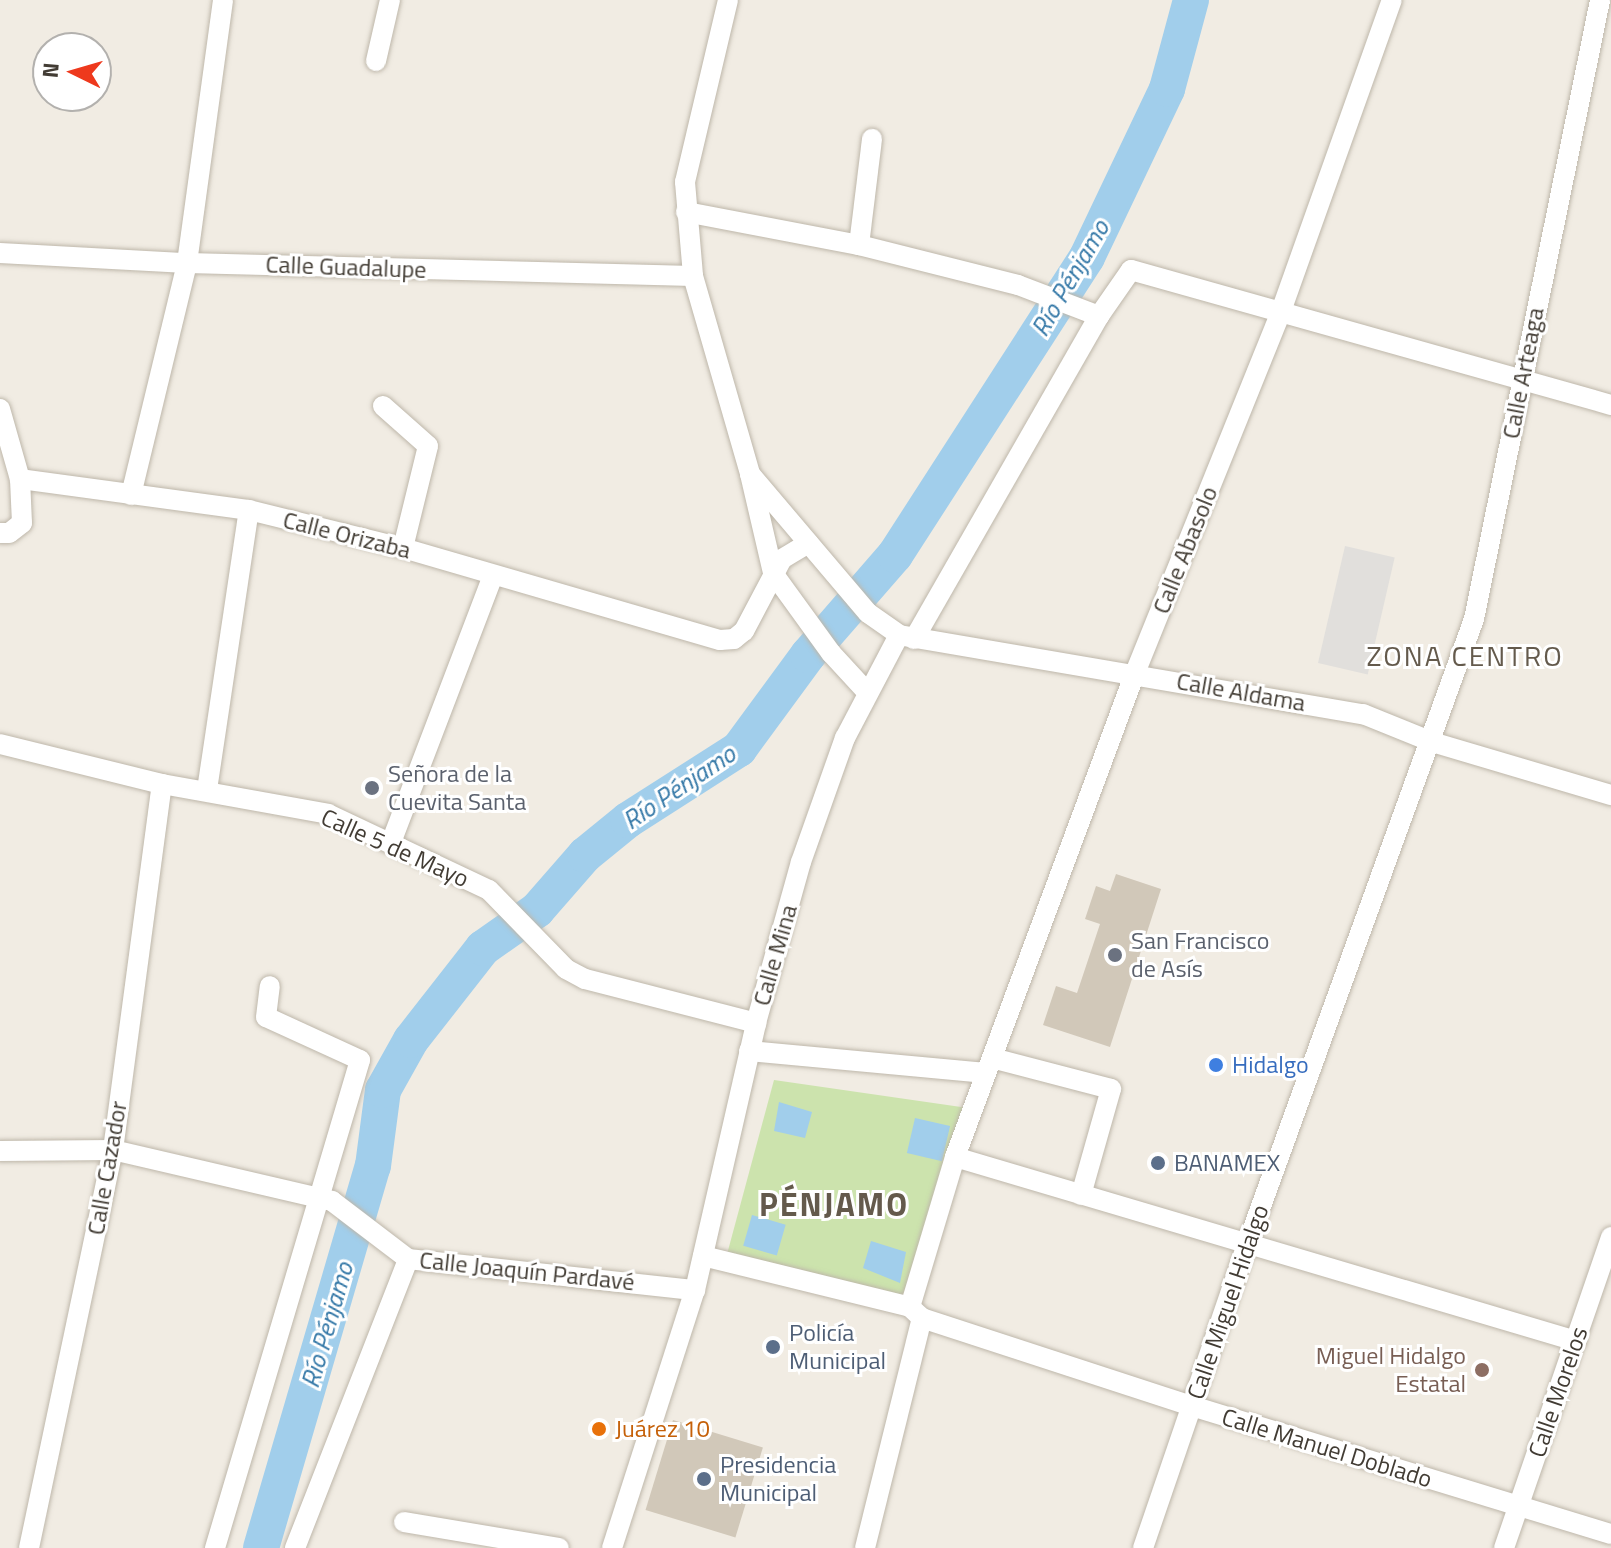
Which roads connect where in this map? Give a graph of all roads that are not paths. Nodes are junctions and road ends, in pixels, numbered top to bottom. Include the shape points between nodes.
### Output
1 (223, 0) edge
2 (390, 0) edge
3 (728, 0) edge
4 (1375, 0) edge
5 (1392, 0) edge
6 (1600, 0) edge
7 (1382, 26) junction
8 (376, 61) dead end
9 (872, 139) dead end
10 (686, 212) junction
11 (859, 245) junction
12 (0, 253) edge
13 (187, 263) junction
14 (693, 276) junction
15 (1280, 314) junction
16 (1099, 316) junction
17 (1521, 378) junction
18 (1611, 405) edge
19 (383, 406) dead end
20 (0, 409) edge
21 (750, 474) junction
22 (20, 479) junction
23 (131, 495) junction
24 (249, 510) junction
25 (0, 533) edge
26 (403, 548) junction
27 (816, 550) junction
28 (773, 573) junction
29 (493, 576) junction
30 (906, 637) junction
31 (1135, 673) junction
32 (866, 691) junction
33 (1432, 742) junction
34 (0, 744) edge
35 (162, 784) junction
36 (207, 790) junction
37 (1611, 795) edge
38 (392, 840) junction
39 (270, 986) dead end
40 (756, 1023) junction
41 (749, 1051) junction
42 (989, 1066) junction
43 (113, 1150) junction
44 (0, 1151) edge
45 (955, 1157) junction
46 (1081, 1195) junction
47 (326, 1200) junction
48 (1611, 1237) edge
49 (1247, 1245) junction
50 (703, 1256) junction
51 (408, 1259) junction
52 (695, 1290) junction
53 (916, 1313) junction
54 (1576, 1341) junction
55 (1192, 1406) junction
56 (1518, 1507) junction
57 (404, 1522) dead end
58 (1611, 1534) edge
59 (29, 1548) edge
60 (215, 1548) edge
61 (295, 1548) edge
62 (559, 1548) edge
63 (612, 1548) edge
64 (865, 1548) edge
65 (1143, 1548) edge
66 (1504, 1548) edge

1 - 13 street
2 - 8 street
3 - 10 street via 685,182
4 - 7 street
5 - 7 street, Calle Abasolo
6 - 17 street, Calle Arteaga
7 - 15 street, Calle Abasolo
9 - 11 street
10 - 11 street
10 - 14 street
11 - 16 street via 1018,285
12 - 13 street, Calle Guadalupe
13 - 14 street, Calle Guadalupe
13 - 23 street
14 - 21 street
15 - 16 street, Calle Mina via 1131,270
15 - 17 street
15 - 31 street, Calle Abasolo
16 - 30 street, Calle Mina
17 - 18 street
17 - 33 street, Calle Arteaga via 1489,556
19 - 26 street via 428,446
20 - 22 street
21 - 27 street, Calle Aldama
21 - 28 street
22 - 23 street, Calle Orizaba
22 - 25 street via 22,523
23 - 24 street, Calle Orizaba
24 - 26 street, Calle Orizaba
24 - 36 street
26 - 29 street, Calle Orizaba
27 - 28 street via 794,548
27 - 30 street, Calle Aldama via 868,613
28 - 29 street, Calle Orizaba via 744,631 720,640
28 - 32 street
29 - 38 street
30 - 31 street, Calle Aldama
30 - 32 street, Calle Mina
31 - 33 street, Calle Aldama via 1363,714
31 - 42 street, Calle Abasolo
32 - 40 street, Calle Mina via 801,862
33 - 37 street, Calle Aldama
33 - 49 street, Calle Miguel Hidalgo
34 - 35 street, Calle 5 de Mayo
35 - 36 street, Calle 5 de Mayo
35 - 43 street, Calle Cazador
36 - 38 street, Calle 5 de Mayo via 328,814
38 - 40 street, Calle 5 de Mayo via 489,890 548,951 585,979
39 - 47 street via 266,1017 360,1060
40 - 41 street, Calle Mina
41 - 42 street
41 - 50 street, Calle Mina
42 - 45 street, Calle Abasolo
42 - 46 street via 1111,1089
43 - 44 street, Calle Joaquín Pardavé
43 - 47 street, Calle Joaquín Pardavé
43 - 59 street, Calle Cazador
45 - 46 street
45 - 53 street, Calle Abasolo
46 - 49 street
47 - 51 street, Calle Joaquín Pardavé
47 - 60 street
48 - 54 street, Calle Morelos
49 - 54 street
49 - 55 street, Calle Miguel Hidalgo
50 - 52 street, Calle Mina
50 - 53 street, Calle Manuel Doblado
51 - 52 street, Calle Joaquín Pardavé
51 - 61 street
52 - 63 street, Calle Mina
53 - 55 street, Calle Manuel Doblado
53 - 64 street, Calle Abasolo
54 - 56 street, Calle Morelos
55 - 56 street, Calle Manuel Doblado
55 - 65 street, Calle Miguel Hidalgo
56 - 58 street, Calle Manuel Doblado
56 - 66 street, Calle Morelos
57 - 62 street

